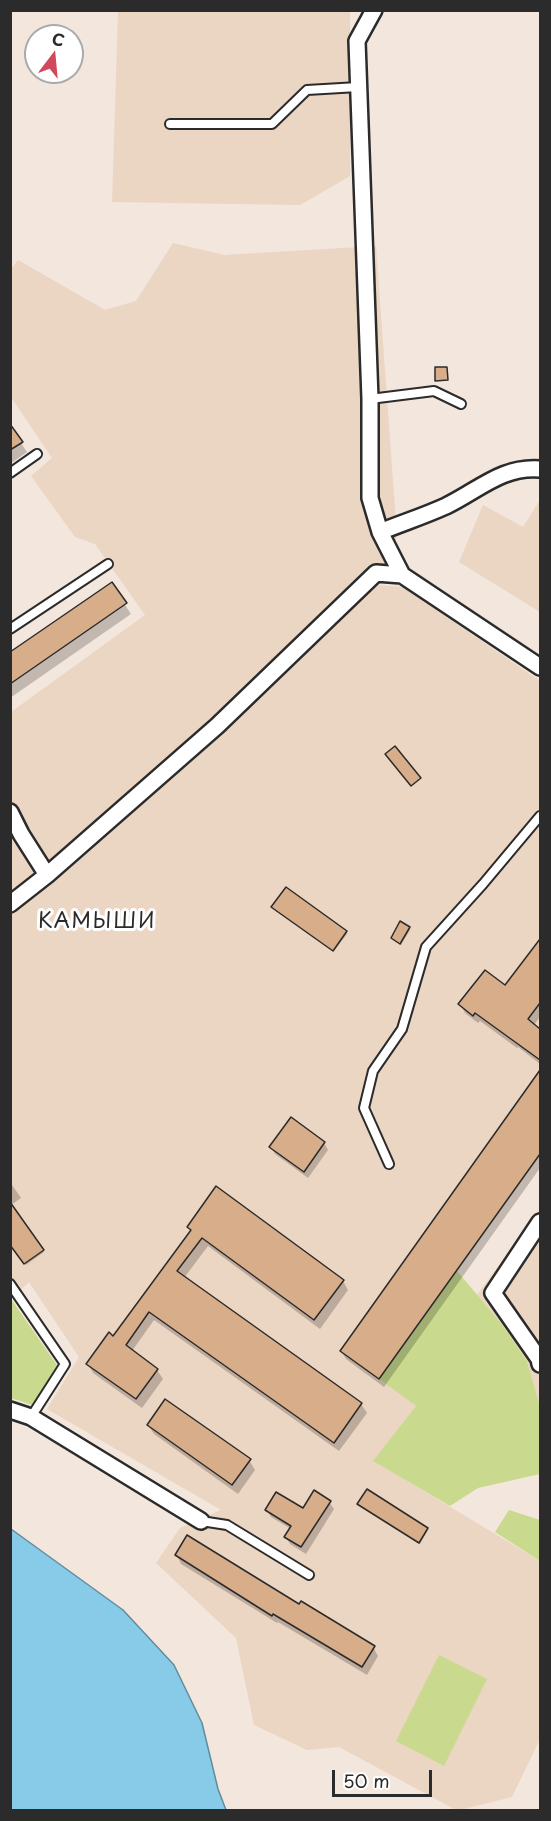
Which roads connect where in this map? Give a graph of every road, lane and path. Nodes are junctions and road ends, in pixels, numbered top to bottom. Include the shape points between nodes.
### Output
1 (374, 10) edge
2 (358, 87) junction
3 (170, 124) dead end
4 (370, 399) junction
5 (461, 405) dead end
6 (37, 454) dead end
7 (540, 469) edge
8 (10, 473) edge
9 (380, 532) junction
10 (108, 564) dead end
11 (402, 575) junction
12 (10, 629) edge
13 (540, 667) edge
14 (10, 812) edge
15 (540, 816) edge
16 (47, 876) junction
17 (10, 904) edge
18 (389, 1164) dead end
19 (540, 1222) edge
20 (10, 1284) edge
21 (540, 1364) edge
22 (10, 1410) edge
23 (31, 1417) junction
24 (201, 1521) joint
25 (309, 1575) dead end

1 - 2 street via 357,41
2 - 3 lane via 307,90 272,124
2 - 4 street
4 - 5 lane via 434,391
4 - 9 street via 370,498
6 - 8 lane
7 - 9 street via 506,472 446,505
9 - 11 street
10 - 12 lane
11 - 13 street
11 - 16 street via 376,573 217,726
14 - 16 street
15 - 18 lane via 426,947 402,1029 373,1071 364,1108
16 - 17 street
19 - 21 street via 493,1293
20 - 23 lane via 65,1364
22 - 23 street
23 - 24 street
24 - 25 lane via 227,1525

